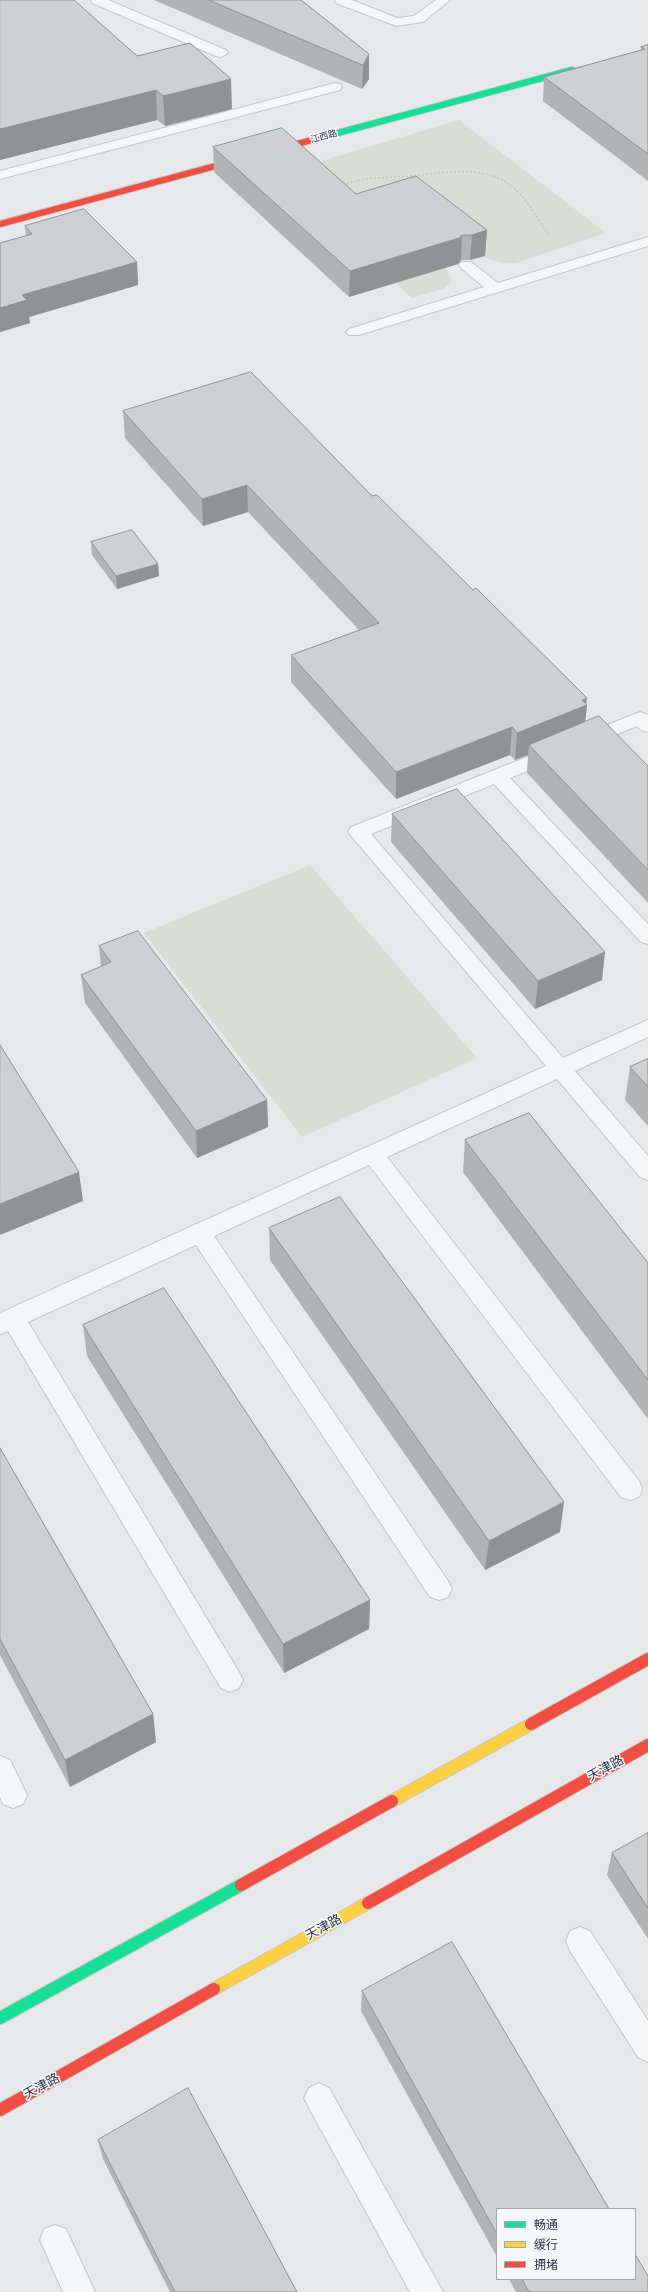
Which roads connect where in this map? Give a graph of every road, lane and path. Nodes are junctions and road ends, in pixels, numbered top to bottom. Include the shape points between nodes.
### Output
1 (97, 0) edge
2 (341, 0) edge
3 (444, 0) edge
4 (221, 53) dead end
5 (579, 68) edge
6 (335, 87) dead end
7 (0, 175) edge
8 (339, 188) edge
9 (0, 224) edge
10 (648, 241) edge
11 (578, 263) junction
12 (466, 265) dead end
13 (495, 288) junction
14 (354, 332) dead end
15 (648, 726) edge
16 (497, 775) junction
17 (648, 937) edge
18 (648, 1028) edge
19 (560, 1069) junction
20 (373, 1154) junction
21 (648, 1171) edge
22 (200, 1233) junction
23 (7, 1321) edge
24 (630, 1489) dead end
25 (439, 1589) dead end
26 (648, 1659) edge
27 (230, 1680) dead end
28 (648, 1746) edge
29 (0, 1769) edge
30 (13, 1795) dead end
31 (580, 1941) dead end
32 (0, 2018) edge
33 (648, 2047) edge
34 (319, 2098) dead end
35 (0, 2110) edge
36 (55, 2240) dead end
37 (80, 2292) edge
38 (427, 2292) edge

1 - 4 lane
2 - 3 lane via 396,22 418,19
5 - 9 main road, 江西路
6 - 7 lane
8 - 11 path via 377,176 411,176 460,171 497,177 511,184 533,210 549,236
10 - 11 lane
11 - 13 lane
12 - 13 lane
13 - 14 lane
15 - 16 lane via 640,718
16 - 17 lane
16 - 19 lane via 358,832
18 - 19 lane
19 - 20 lane
19 - 21 lane
20 - 22 lane
20 - 24 lane
22 - 23 lane
22 - 25 lane
23 - 27 lane
26 - 32 main road
28 - 35 main road, 天津路
29 - 30 lane
31 - 33 lane
34 - 38 lane
36 - 37 lane

